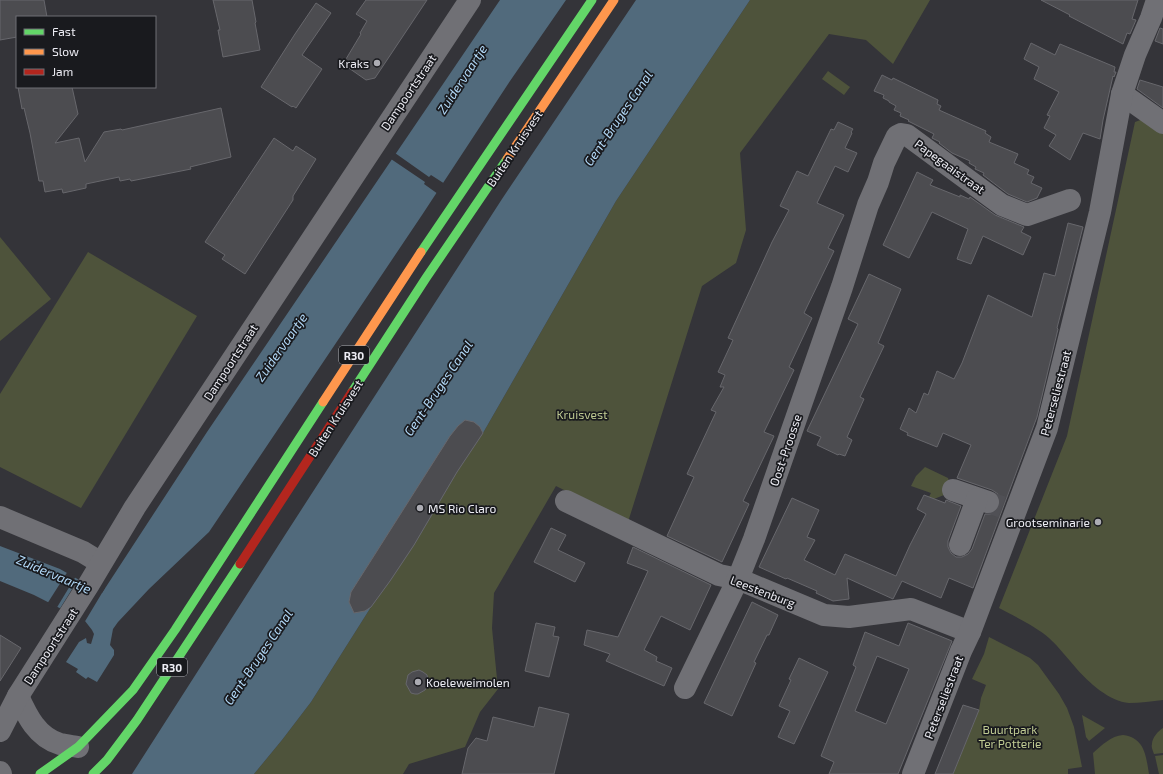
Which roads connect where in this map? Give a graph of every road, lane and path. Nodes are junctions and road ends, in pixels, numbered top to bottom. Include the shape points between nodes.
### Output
1 (470, 0) edge
2 (592, 0) edge
3 (614, 0) edge
4 (1157, 0) edge
5 (1122, 94) junction
6 (1163, 123) edge
7 (1070, 200) dead end
8 (868, 205) joint
9 (952, 490) dead end
10 (566, 501) dead end
11 (996, 505) junction
12 (0, 517) edge
13 (960, 546) dead end
14 (101, 563) junction
15 (738, 579) junction
16 (970, 632) junction
17 (685, 688) dead end
18 (18, 696) junction
19 (0, 731) edge
20 (78, 747) junction
21 (40, 774) edge
22 (93, 774) edge
23 (913, 774) edge

1 - 14 street, Dampoortstraat via 143,494
2 - 20 main road, Buiten Kruisvest / R30 via 411,267 171,636 133,690
3 - 22 main road, Buiten Kruisvest / R30 via 426,278 137,720 108,760
4 - 5 street, Peterseliestraat
5 - 6 street
5 - 11 street, Peterseliestraat via 1100,212 1047,428
7 - 8 street, Papegaaistraat via 1027,215 1002,205 907,135 901,134 897,136 884,163
8 - 15 street, Oost-Proosse via 842,287
9 - 11 street
10 - 15 street, Leestenburg via 719,575
11 - 13 street
11 - 16 street, Peterseliestraat
12 - 14 street via 83,552
14 - 18 street, Dampoortstraat
15 - 16 street, Leestenburg via 824,615 849,617 911,609
15 - 17 street, Oost-Proosse
16 - 23 street, Peterseliestraat via 960,651
18 - 19 street, Dampoortstraat
18 - 20 street via 30,720 43,734 60,744
20 - 21 main road, Buiten Kruisvest / R30

